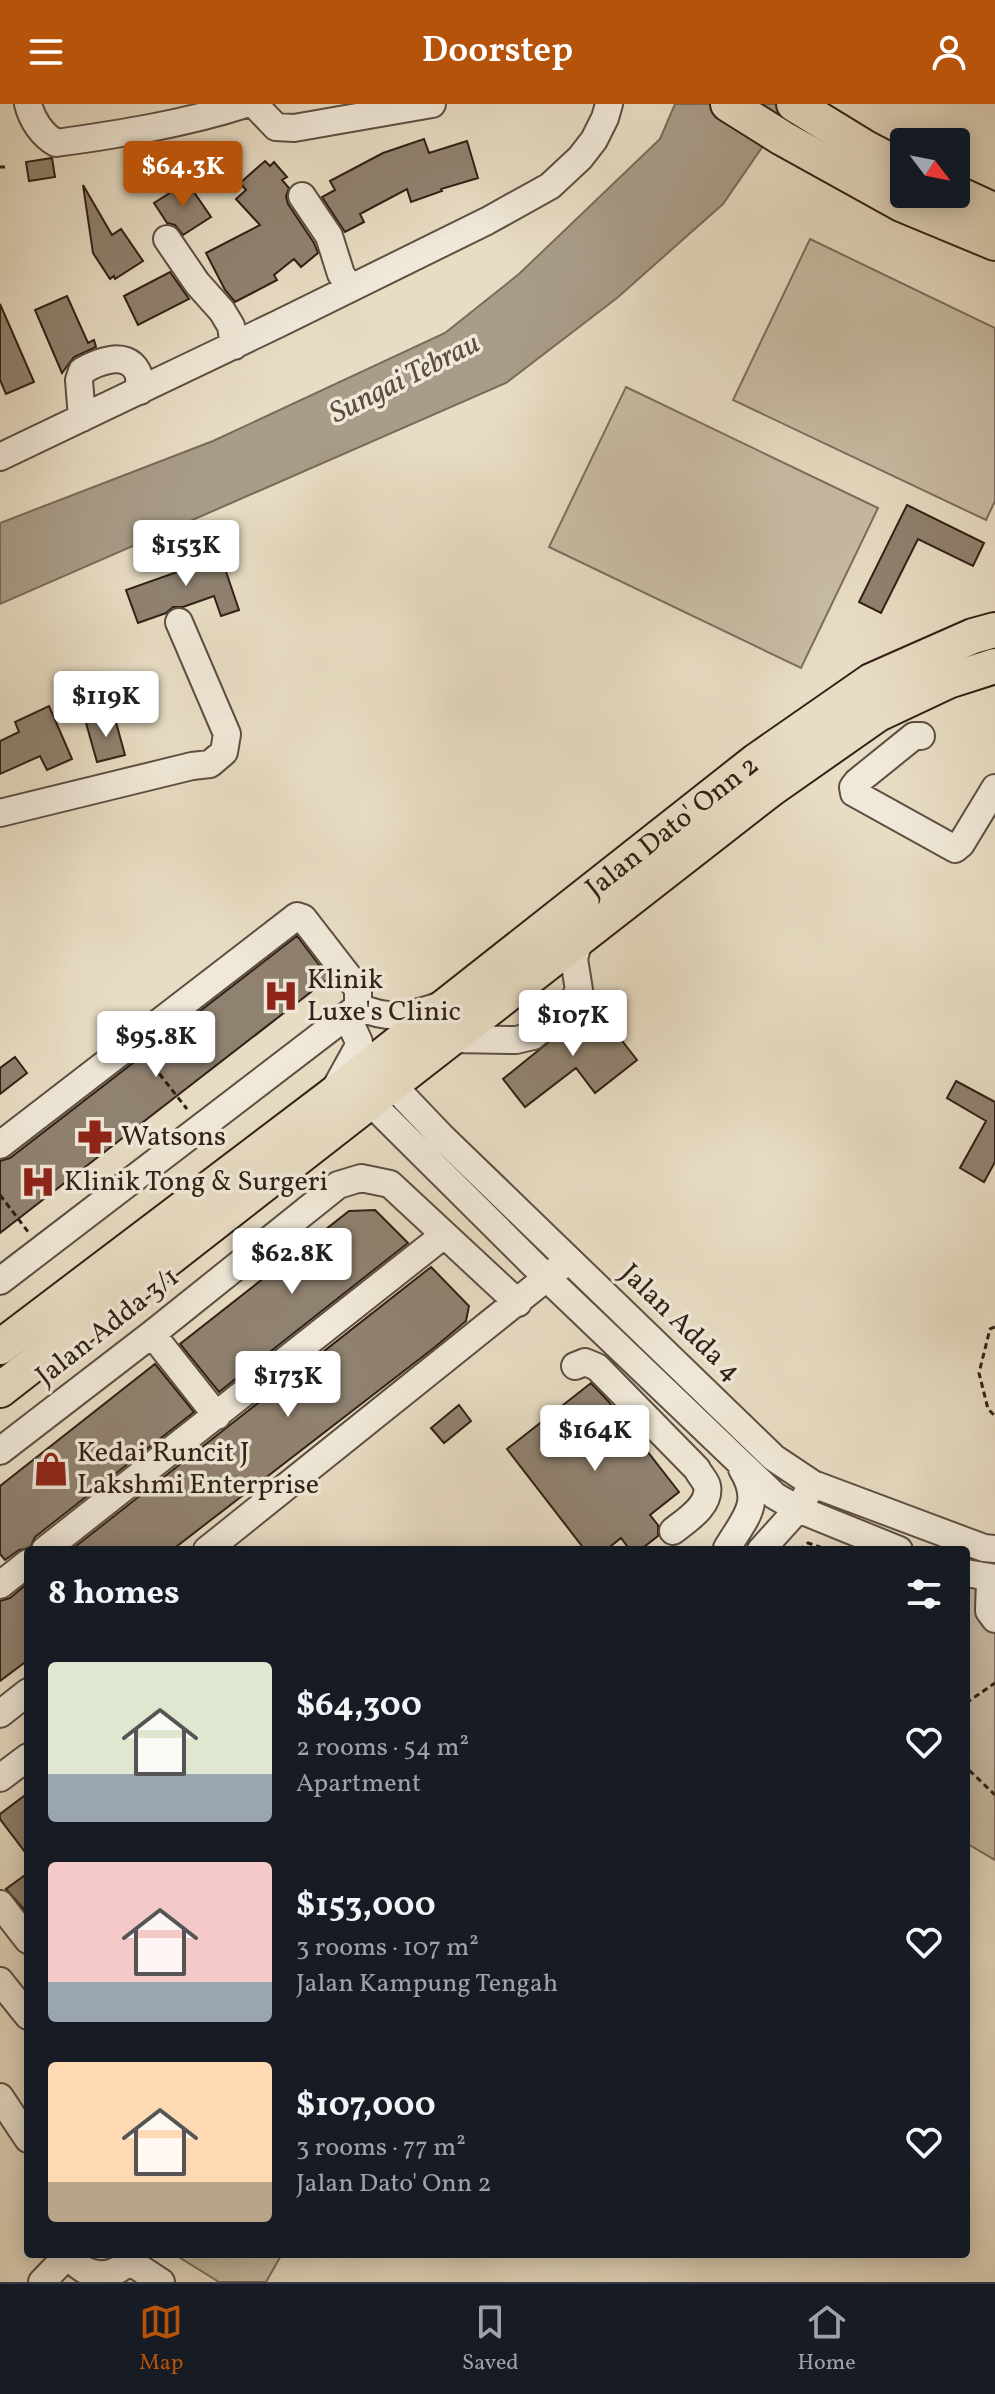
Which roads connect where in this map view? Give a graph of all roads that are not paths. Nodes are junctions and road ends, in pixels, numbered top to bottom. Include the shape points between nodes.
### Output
1 (28, 104) edge
2 (246, 104) edge
3 (254, 104) edge
4 (432, 104) edge
5 (609, 104) edge
6 (728, 104) edge
7 (794, 104) edge
8 (855, 160) junction
9 (890, 166) edge
10 (970, 189) edge
11 (890, 193) edge
12 (995, 195) edge
13 (302, 196) dead end
14 (970, 199) edge
15 (907, 208) edge
16 (911, 208) edge
17 (995, 211) edge
18 (167, 239) dead end
19 (995, 243) edge
20 (995, 264) edge
21 (350, 288) junction
22 (234, 346) junction
23 (140, 391) junction
24 (82, 418) junction
25 (0, 457) edge
26 (179, 622) dead end
27 (995, 630) edge
28 (995, 666) edge
29 (921, 736) dead end
30 (995, 788) edge
31 (0, 813) edge
32 (579, 940) junction
33 (451, 1002) junction
34 (352, 1011) junction
35 (451, 1039) junction
36 (363, 1086) junction
37 (0, 1145) edge
38 (444, 1235) junction
39 (568, 1260) junction
40 (548, 1279) junction
41 (0, 1281) edge
42 (518, 1303) junction
43 (152, 1334) junction
44 (0, 1347) edge
45 (575, 1366) dead end
46 (0, 1390) edge
47 (217, 1416) junction
48 (0, 1451) edge
49 (734, 1457) junction
50 (802, 1478) junction
51 (787, 1503) junction
52 (673, 1531) dead end
53 (50, 1546) edge
54 (212, 1546) edge
55 (728, 1546) edge
56 (730, 1546) edge
57 (763, 1546) edge
58 (889, 1546) edge
59 (995, 1549) edge
60 (984, 1576) edge
61 (995, 1619) edge
62 (24, 1695) edge
63 (0, 1714) edge
64 (24, 1760) edge
65 (0, 1778) edge
66 (0, 1904) edge
67 (24, 1935) edge
68 (0, 1981) edge
69 (24, 2007) edge
70 (0, 2097) edge
71 (24, 2133) edge
72 (64, 2258) edge
73 (72, 2258) edge
74 (131, 2258) edge
75 (88, 2278) edge
76 (42, 2282) edge
77 (161, 2282) edge

1 - 2 street via 45,137 56,143 166,125
3 - 4 street via 276,127 294,128
5 - 21 street via 594,140 550,186
6 - 8 main road via 782,138
7 - 8 main road
8 - 9 main road
8 - 11 main road
10 - 12 main road
13 - 21 street via 329,236
14 - 17 main road
15 - 20 main road
16 - 19 main road
18 - 22 street via 222,311
21 - 22 street
22 - 23 street
23 - 24 street
23 - 24 street via 138,372 130,362 119,358 93,364 79,380
24 - 25 street
26 - 31 street via 227,734 224,752 210,764
27 - 33 main road, Jalan Dato' Onn 2 via 871,681 756,761
28 - 32 main road, Jalan Dato' Onn 2 via 878,714 771,789
29 - 30 street via 914,736 857,782 854,793 955,849
32 - 35 main road, Jalan Dato' Onn 2
32 - 35 street via 574,959 579,990 572,1003 533,1036
33 - 34 street via 412,1016
33 - 36 main road, Jalan Dato' Onn 2
34 - 36 street
34 - 37 street via 358,989 301,916
34 - 41 street
35 - 36 main road, Jalan Dato' Onn 2
36 - 39 street, Jalan Adda 4
36 - 40 street
36 - 44 main road
36 - 46 main road
38 - 42 street, Jalan Adda 3/1
38 - 43 street, Jalan Adda 3/1 via 390,1184 361,1178 338,1185
38 - 47 street
39 - 40 street
39 - 50 street, Jalan Adda 4 via 774,1458
40 - 42 street
40 - 49 street
42 - 54 street
43 - 47 street
43 - 48 street, Jalan Adda 3/1
45 - 52 street via 585,1362 597,1367 697,1469 707,1486 705,1500
47 - 53 street
49 - 51 street
49 - 55 street via 753,1497
50 - 51 street
50 - 59 street, Jalan Adda 4
51 - 56 street
51 - 57 street
51 - 58 street
60 - 61 street
62 - 63 street
64 - 65 street
66 - 67 street
68 - 69 street
70 - 71 street
72 - 76 street
73 - 75 street
74 - 75 street via 112,2273
74 - 77 street

